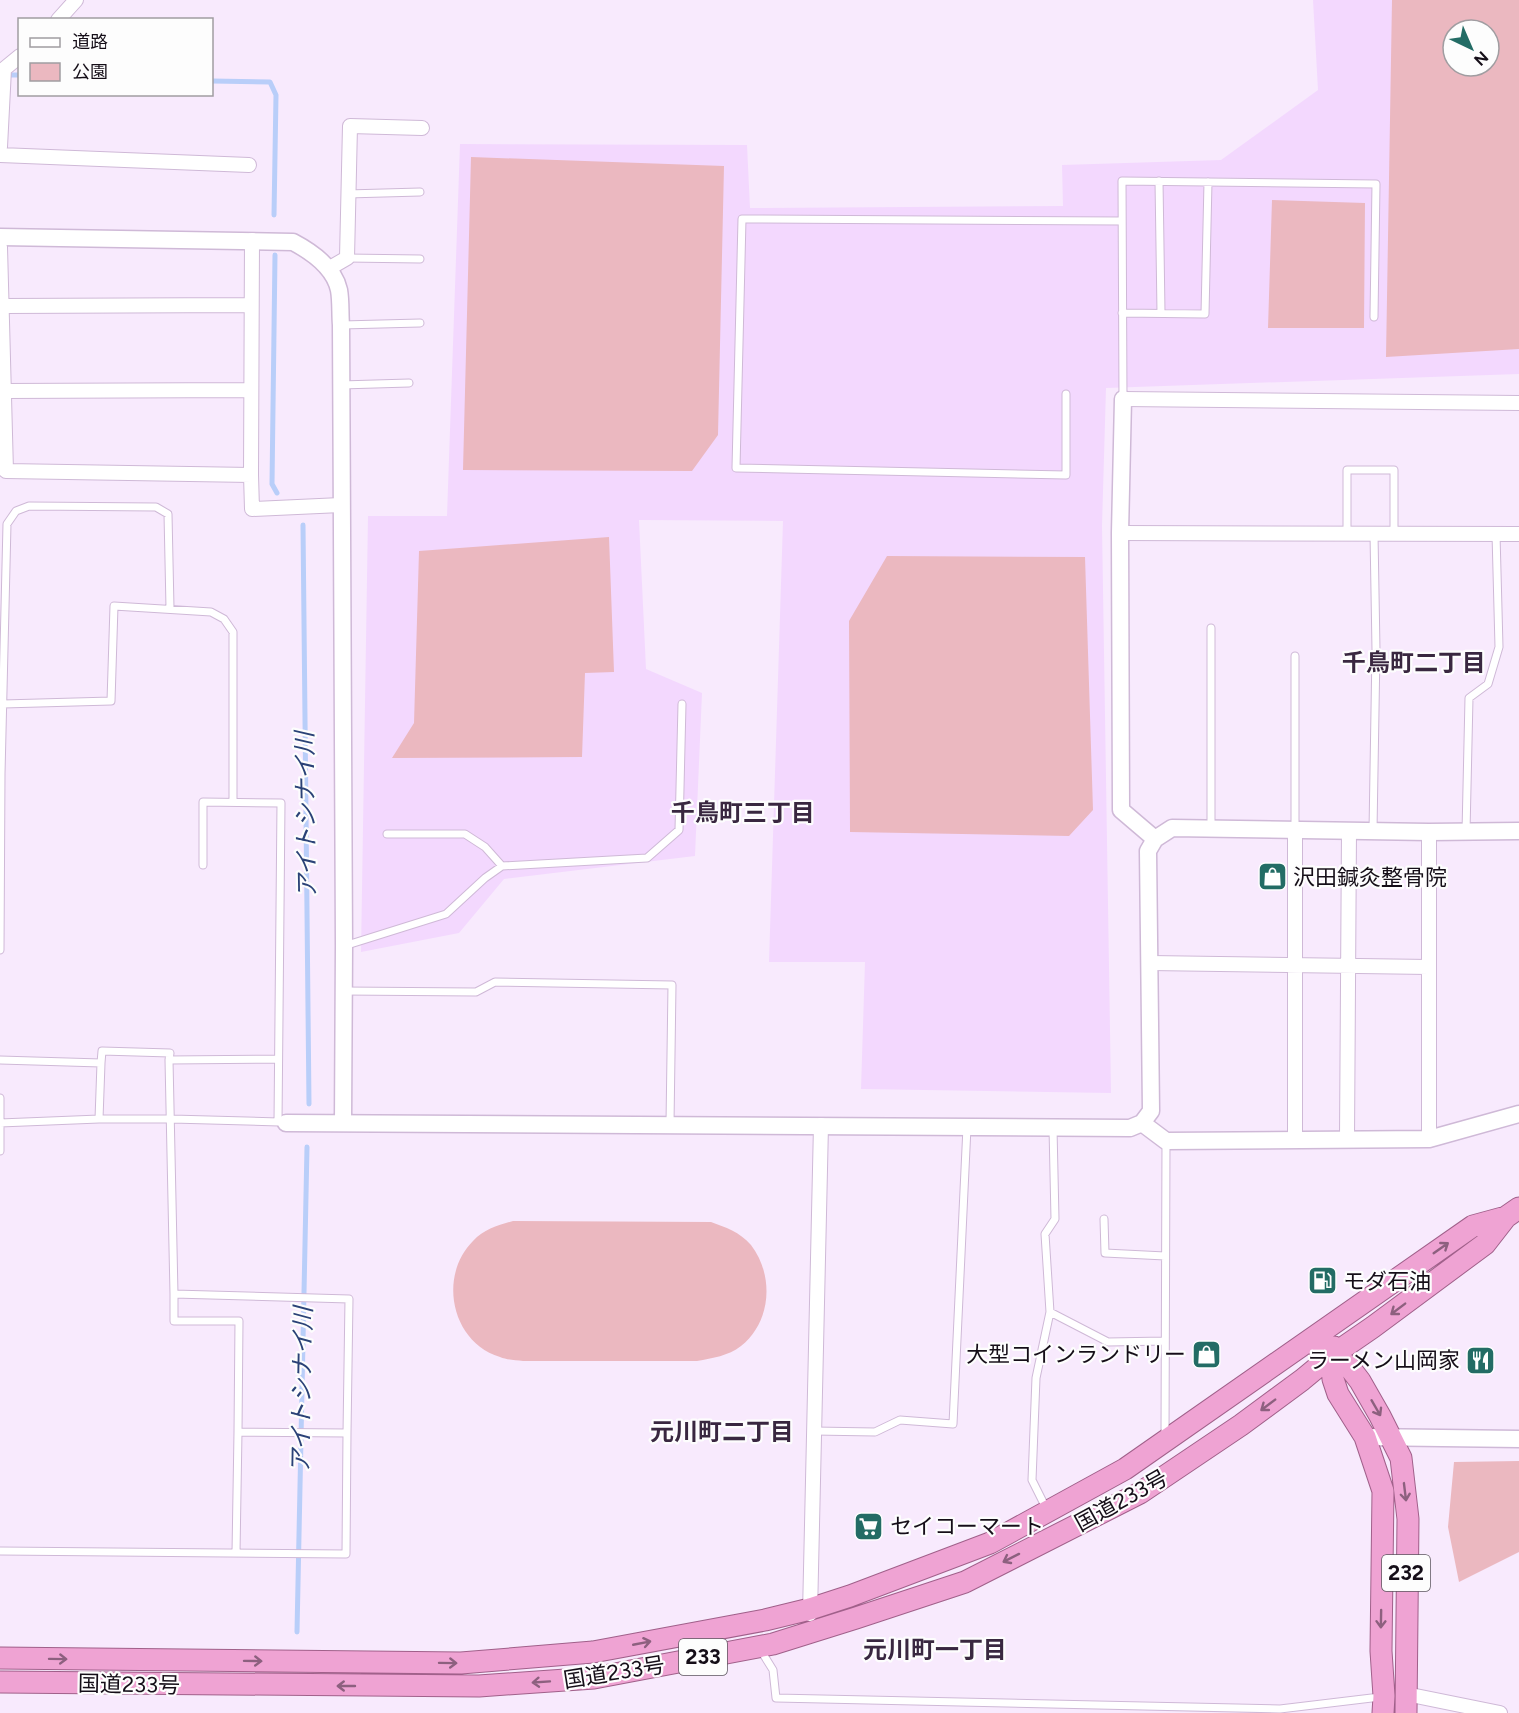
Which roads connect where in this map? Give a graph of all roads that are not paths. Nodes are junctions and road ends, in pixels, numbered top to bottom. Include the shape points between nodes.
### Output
1 (76, 0) edge
2 (60, 18) edge
3 (18, 58) edge
4 (422, 128) dead end
5 (0, 147) edge
6 (0, 155) edge
7 (249, 165) dead end
8 (1159, 181) junction
9 (1208, 182) junction
10 (420, 192) dead end
11 (347, 194) junction
12 (1122, 221) junction
13 (0, 237) edge
14 (252, 240) junction
15 (0, 247) edge
16 (347, 258) junction
17 (420, 259) dead end
18 (328, 269) junction
19 (250, 305) junction
20 (3, 306) junction
21 (1161, 312) junction
22 (1122, 313) junction
23 (1374, 317) dead end
24 (420, 322) dead end
25 (2, 324) edge
26 (341, 325) junction
27 (409, 383) dead end
28 (341, 385) junction
29 (251, 390) junction
30 (4, 391) junction
31 (1066, 394) dead end
32 (1123, 399) junction
33 (1519, 403) edge
34 (251, 475) junction
35 (341, 506) junction
36 (1120, 533) junction
37 (1347, 534) junction
38 (1374, 534) junction
39 (1394, 534) junction
40 (1497, 534) junction
41 (1519, 534) edge
42 (3, 565) edge
43 (170, 608) junction
44 (1211, 628) dead end
45 (1295, 656) dead end
46 (3, 704) junction
47 (682, 704) dead end
48 (0, 774) edge
49 (233, 802) junction
50 (1211, 829) junction
51 (1295, 830) junction
52 (1349, 831) junction
53 (1373, 831) junction
54 (1519, 831) edge
55 (1429, 832) junction
56 (1466, 832) junction
57 (387, 834) dead end
58 (1155, 839) junction
59 (203, 865) dead end
60 (502, 866) junction
61 (344, 946) junction
62 (0, 950) edge
63 (1150, 963) junction
64 (1296, 965) junction
65 (1348, 966) junction
66 (1429, 966) junction
67 (343, 991) junction
68 (278, 1059) junction
69 (0, 1060) edge
70 (169, 1060) junction
71 (101, 1063) junction
72 (0, 1098) edge
73 (1519, 1114) edge
74 (99, 1119) junction
75 (171, 1119) junction
76 (0, 1123) edge
77 (282, 1123) junction
78 (342, 1123) junction
79 (1142, 1123) junction
80 (670, 1125) junction
81 (821, 1125) junction
82 (967, 1127) junction
83 (1053, 1128) junction
84 (1429, 1139) junction
85 (1295, 1140) junction
86 (1347, 1140) junction
87 (1166, 1141) junction
88 (0, 1151) edge
89 (1513, 1213) edge
90 (1104, 1220) dead end
91 (1165, 1256) junction
92 (174, 1294) junction
93 (1359, 1305) junction
94 (1050, 1312) junction
95 (1373, 1327) junction
96 (1165, 1341) junction
97 (1293, 1353) junction
98 (1330, 1356) junction
99 (1302, 1380) junction
100 (1360, 1381) junction
101 (1338, 1394) junction
102 (814, 1431) junction
103 (238, 1432) junction
104 (347, 1433) junction
105 (1391, 1436) junction
106 (1365, 1437) junction
107 (1519, 1438) edge
108 (1164, 1442) junction
109 (1048, 1512) junction
110 (0, 1551) edge
111 (236, 1553) junction
112 (810, 1608) junction
113 (811, 1631) junction
114 (759, 1646) junction
115 (0, 1658) edge
116 (0, 1682) edge
117 (1406, 1704) edge
118 (1383, 1705) edge
119 (1500, 1713) edge

1 - 2 street
3 - 5 street via 4,69
4 - 11 street via 350,126
6 - 7 street
8 - 9 lane
8 - 12 lane via 1122,181
8 - 21 lane
9 - 21 lane via 1205,314
9 - 23 lane via 1376,184
10 - 11 lane
11 - 16 street
12 - 22 lane
12 - 31 lane via 742,219 736,468 1066,475
13 - 14 street
14 - 18 street via 293,242 312,252
14 - 19 street
15 - 20 street
16 - 17 lane
16 - 18 street
18 - 26 street via 339,288
19 - 20 street
19 - 29 street
20 - 25 street
21 - 22 lane
22 - 32 lane
24 - 26 lane
25 - 30 street
26 - 28 street
27 - 28 lane
28 - 35 street
29 - 30 street
29 - 34 street
30 - 34 street via 6,471
32 - 33 street
32 - 36 street
34 - 35 street via 252,509
35 - 61 street
36 - 37 street
36 - 58 street via 1121,810
37 - 38 street
37 - 39 lane via 1347,470 1394,470
38 - 39 street
38 - 53 lane
39 - 40 street
40 - 41 street
40 - 56 lane via 1499,647 1488,684 1469,698
42 - 43 lane via 7,524 16,511 29,506 156,507 168,514
42 - 46 lane
43 - 46 lane via 114,606 111,702
43 - 49 lane via 211,612 224,619 233,632
44 - 50 lane
45 - 51 lane
46 - 48 lane
47 - 60 lane via 679,830 647,858
48 - 62 lane
49 - 59 lane via 203,802
49 - 68 lane via 281,803
50 - 51 street
50 - 58 street via 1172,828
51 - 52 street
51 - 64 street
52 - 53 street
52 - 65 street
53 - 55 street
54 - 56 street
55 - 56 street
55 - 66 street
57 - 60 lane via 465,834 485,847
58 - 63 street via 1148,851
60 - 61 lane via 446,914
61 - 67 street
63 - 64 street
63 - 79 street via 1151,1111
64 - 65 street
64 - 85 street
65 - 66 street
65 - 86 street
66 - 84 street
67 - 78 street
67 - 80 lane via 476,992 495,982 672,985
68 - 70 lane
68 - 77 lane
69 - 71 lane
70 - 71 lane via 170,1053 102,1051
70 - 75 lane
71 - 74 lane
72 - 76 lane
73 - 84 street
74 - 75 lane
74 - 76 lane
75 - 77 lane
75 - 92 lane
76 - 88 lane
77 - 78 street
78 - 80 street
79 - 83 street via 1130,1128
79 - 87 street
80 - 81 street
81 - 82 street
81 - 102 street
82 - 83 street
82 - 102 lane via 953,1424 900,1420 875,1432
83 - 94 lane via 1055,1219 1045,1234
84 - 86 street
85 - 86 street
85 - 87 street
87 - 91 lane
93 -> 89 highway, 国道233号 via 1473,1226
89 -> 95 highway, 国道233号 via 1485,1244
90 - 91 lane via 1105,1253
91 - 96 lane
92 - 103 lane via 174,1321 238,1321
92 - 104 lane via 349,1299
93 - 97 highway, 国道233号 / 233
93 - 98 highway via 1342,1325
94 - 96 lane via 1108,1342
94 - 109 lane via 1036,1378 1032,1480
95 - 98 highway, 国道233号
95 - 100 highway via 1358,1361
96 - 108 lane
97 - 98 highway via 1314,1351
97 - 108 highway, 国道233号 / 233
98 - 99 highway, 国道233号 / 233
98 - 100 highway, 232 via 1342,1361
98 - 101 highway, 232
99 - 101 highway via 1314,1380
99 -> 113 highway, 国道233号 / 233 via 1130,1498 965,1582
100 -> 105 highway, 232
101 - 106 highway, 232
102 - 112 street
103 - 104 lane
103 - 111 lane
104 - 111 lane via 346,1554
105 - 106 street
105 - 107 street
105 -> 117 highway, 232 via 1401,1458 1408,1519
106 -> 118 highway, 232 via 1383,1491
108 - 109 highway, 国道233号 / 233
109 - 112 highway, 国道233号 / 233 via 990,1543
110 - 111 lane
112 - 113 street
115 -> 112 highway, 国道233号 / 233 via 461,1663 593,1652
113 - 114 highway, 国道233号 / 233
114 -> 116 highway, 国道233号 / 233 via 594,1678 479,1686
114 - 118 lane via 773,1670 776,1698 1280,1709
117 - 119 street

